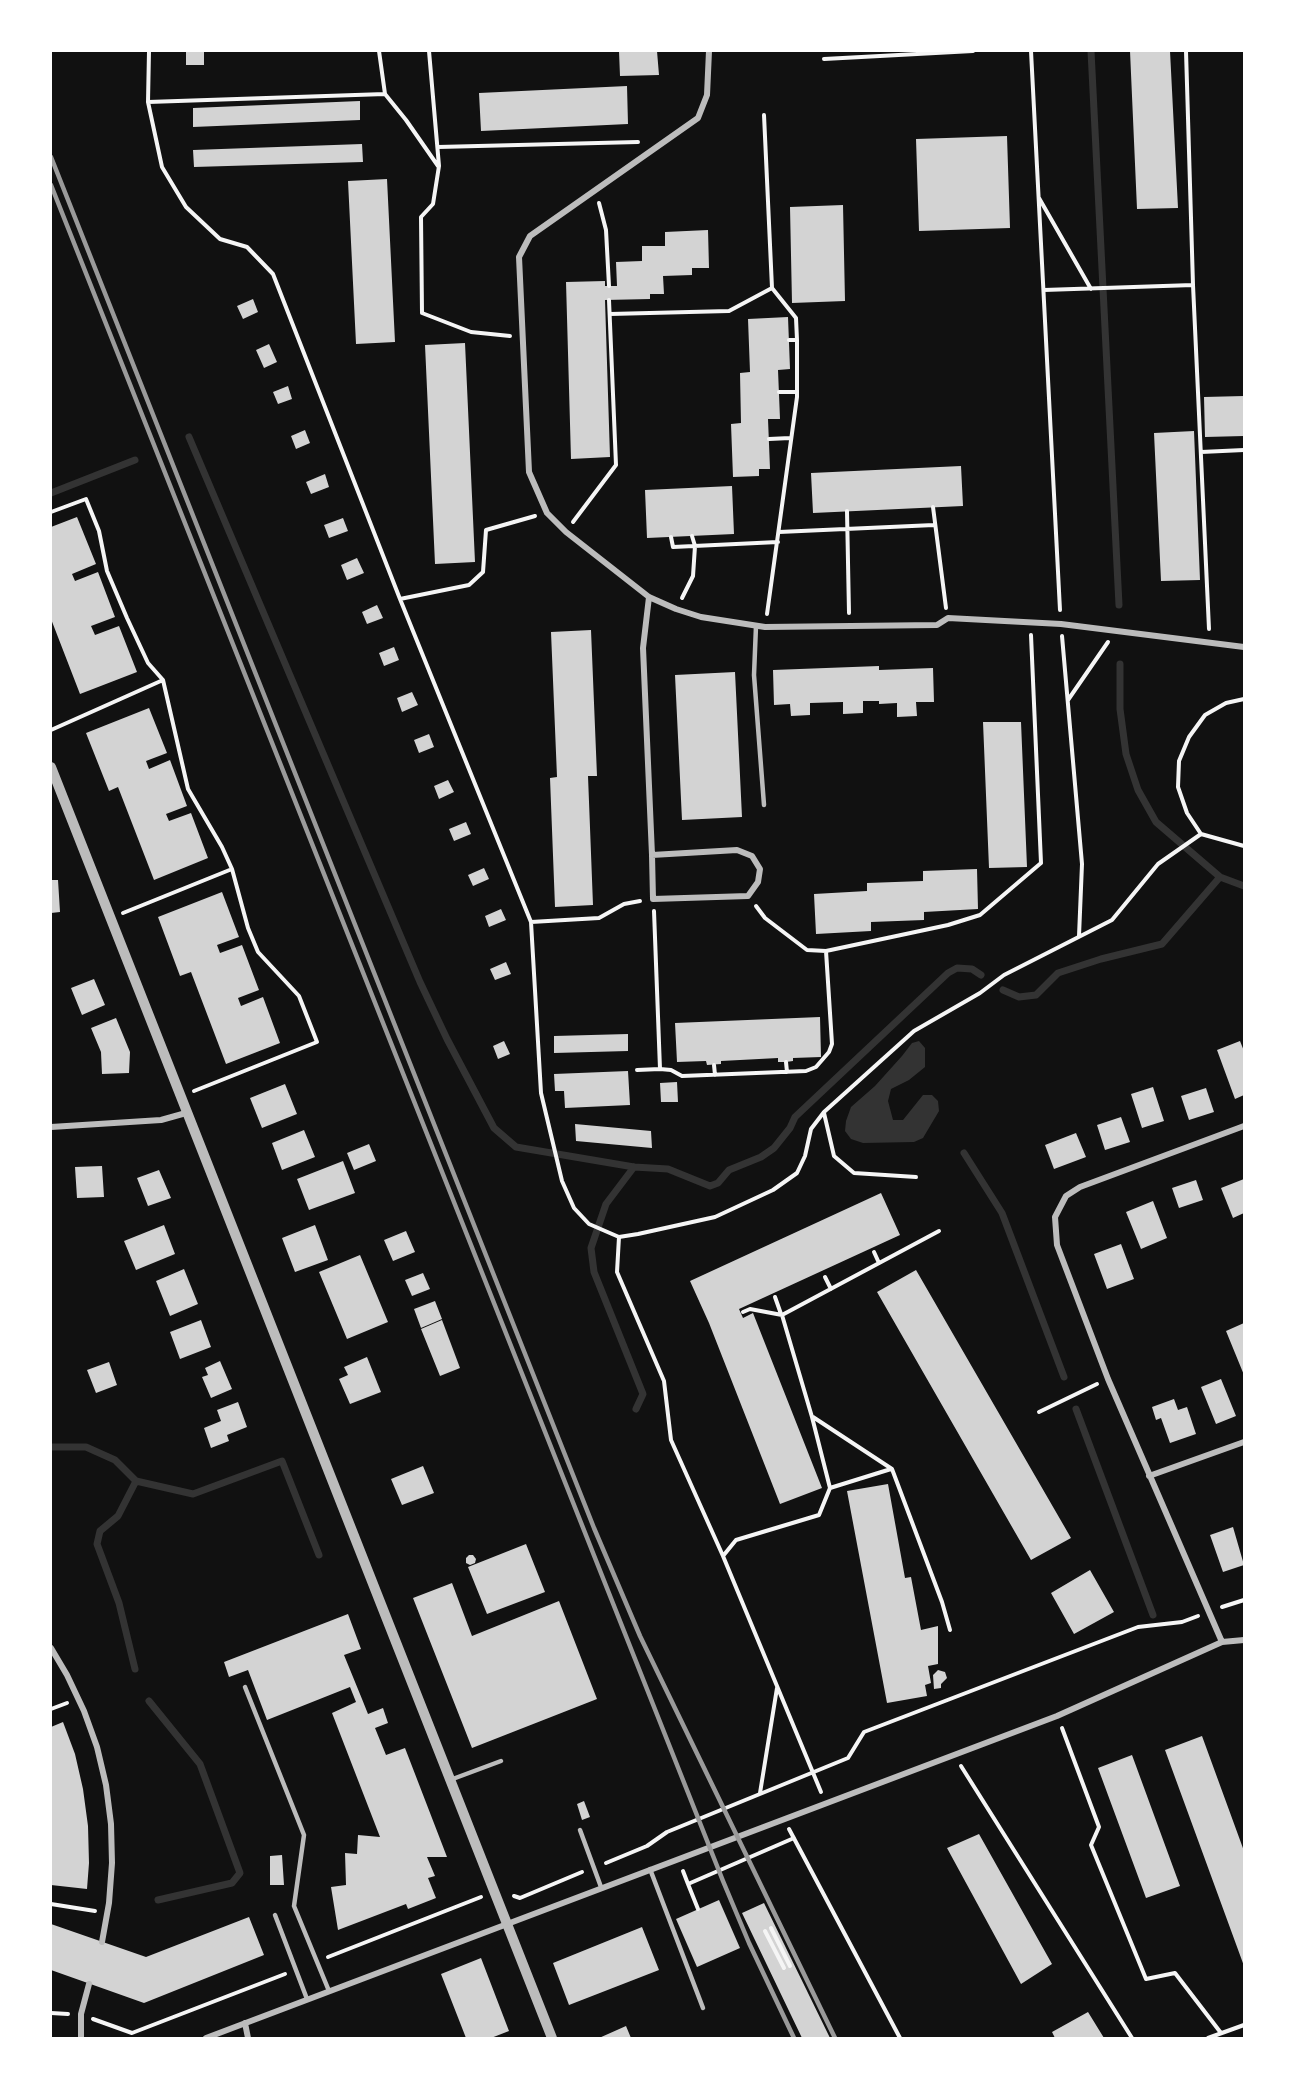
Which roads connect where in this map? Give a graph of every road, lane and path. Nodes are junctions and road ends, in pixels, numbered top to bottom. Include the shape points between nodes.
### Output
1 (149, 51) edge
2 (379, 51) edge
3 (429, 51) edge
4 (709, 51) edge
5 (973, 51) edge
6 (1031, 51) edge
7 (1186, 51) edge
8 (824, 59) dead end
9 (385, 94) junction
10 (148, 102) junction
11 (764, 115) dead end
12 (666, 141) junction
13 (438, 147) junction
14 (439, 166) junction
15 (595, 191) junction
16 (1038, 196) junction
17 (1193, 285) junction
18 (609, 286) dead end
19 (772, 288) junction
20 (1091, 289) junction
21 (1044, 290) junction
22 (609, 300) dead end
23 (610, 314) junction
24 (523, 337) junction
25 (789, 340) dead end
26 (797, 340) junction
27 (779, 392) dead end
28 (796, 392) junction
29 (790, 438) junction
30 (769, 439) dead end
31 (1244, 450) edge
32 (1201, 452) junction
33 (933, 507) dead end
34 (847, 511) dead end
35 (51, 512) edge
36 (547, 513) junction
37 (934, 525) junction
38 (847, 528) junction
39 (779, 531) junction
40 (566, 532) junction
41 (692, 536) dead end
42 (672, 537) dead end
43 (778, 542) junction
44 (694, 546) junction
45 (649, 597) junction
46 (400, 599) junction
47 (676, 609) junction
48 (948, 618) junction
49 (1030, 622) junction
50 (1061, 624) junction
51 (756, 626) junction
52 (849, 626) junction
53 (765, 627) junction
54 (1116, 631) junction
55 (1209, 643) junction
56 (1244, 647) edge
57 (163, 680) junction
58 (1244, 699) edge
59 (1067, 700) junction
60 (51, 730) edge
61 (51, 767) edge
62 (764, 805) dead end
63 (1201, 834) junction
64 (1244, 846) edge
65 (652, 855) junction
66 (232, 869) junction
67 (748, 896) junction
68 (654, 899) junction
69 (110, 918) junction
70 (531, 922) junction
71 (1079, 936) junction
72 (826, 951) junction
73 (786, 1062) dead end
74 (714, 1065) dead end
75 (637, 1070) dead end
76 (660, 1070) junction
77 (787, 1072) junction
78 (715, 1075) junction
79 (180, 1097) junction
80 (824, 1112) junction
81 (186, 1113) junction
82 (1244, 1126) edge
83 (51, 1127) edge
84 (916, 1178) dead end
85 (939, 1231) dead end
86 (619, 1237) junction
87 (874, 1252) dead end
88 (879, 1263) junction
89 (825, 1277) dead end
90 (831, 1288) junction
91 (774, 1297) dead end
92 (743, 1312) dead end
93 (782, 1315) junction
94 (1108, 1379) junction
95 (1039, 1412) dead end
96 (812, 1417) junction
97 (1244, 1442) edge
98 (892, 1469) junction
99 (1149, 1476) junction
100 (830, 1488) junction
101 (723, 1556) junction
102 (1244, 1600) edge
103 (1208, 1612) junction
104 (950, 1630) dead end
105 (1244, 1640) edge
106 (1222, 1642) junction
107 (51, 1648) edge
108 (245, 1687) dead end
109 (777, 1687) junction
110 (1057, 1716) junction
111 (954, 1755) junction
112 (501, 1761) dead end
113 (813, 1772) junction
114 (450, 1780) junction
115 (760, 1794) junction
116 (826, 1803) junction
117 (784, 1819) junction
118 (580, 1830) dead end
119 (794, 1838) junction
120 (594, 1868) junction
121 (650, 1869) junction
122 (602, 1887) junction
123 (495, 1892) junction
124 (51, 1904) edge
125 (698, 1909) dead end
126 (107, 1914) junction
127 (275, 1915) dead end
128 (506, 1924) junction
129 (771, 1928) dead end
130 (765, 1931) dead end
131 (102, 1942) dead end
132 (790, 1966) dead end
133 (784, 1968) dead end
134 (89, 1984) dead end
135 (329, 1991) junction
136 (308, 1999) junction
137 (703, 2008) dead end
138 (245, 2023) junction
139 (1244, 2025) edge
140 (1221, 2033) junction
141 (81, 2038) edge
142 (206, 2038) edge
143 (248, 2038) edge
144 (552, 2038) edge
145 (900, 2038) edge
146 (1132, 2038) edge
147 (1208, 2038) edge

1 - 10 path
2 - 9 path
3 - 13 path
4 - 12 street via 707,95 698,118
5 - 8 path
6 - 16 path
7 - 17 path
9 - 10 path
9 - 14 path
10 - 46 path via 162,167 186,207 220,239 247,247 273,274
11 - 19 path
12 - 13 path
12 - 15 street
13 - 14 path
14 - 24 path via 433,204 421,217 422,313 471,332
15 - 18 path via 606,230
15 - 24 street via 530,236 519,257
16 - 20 path
16 - 21 path
17 - 20 path
17 - 32 path
19 - 23 path via 729,310
19 - 26 path via 796,318
20 - 21 path
21 - 50 path
22 - 23 path
23 - 40 path via 616,465
24 - 36 street via 529,472
25 - 26 path
26 - 28 path
27 - 28 path
28 - 29 path
29 - 30 path
29 - 39 path
31 - 32 path
32 - 55 path
33 - 37 path
34 - 38 path
35 - 57 path via 86,499 99,531 107,571 123,609 148,663
36 - 40 street
36 - 46 path via 486,530 483,572 469,585
37 - 38 path
37 - 48 path
38 - 39 path
38 - 52 path
39 - 43 path
40 - 45 street
41 - 44 path
42 - 44 path via 673,547
43 - 44 path
43 - 53 path
44 - 47 path via 693,576
45 - 47 street
45 - 65 street via 643,648
46 - 70 path
47 - 51 street
48 - 49 street
48 - 52 street via 937,625
49 - 50 street
49 - 72 path via 1041,864 980,915
50 - 54 street
50 - 59 path
51 - 53 street
51 - 62 lane via 754,675
52 - 53 street
54 - 55 street
54 - 59 path
55 - 56 street
57 - 60 path
57 - 66 path via 188,789
58 - 63 path via 1226,703 1205,715 1188,737 1179,761 1178,787 1187,813
59 - 71 path via 1082,864
61 - 69 street
63 - 64 path
63 - 71 path via 1158,864 1112,920
65 - 67 street via 737,850 752,856 760,869 758,882
65 - 68 street
66 - 69 path
66 - 79 path via 258,952 299,996 316,1042
67 - 68 street
67 - 72 path via 765,918 807,950
68 - 70 path via 624,904 599,918
68 - 76 path
69 - 79 street
70 - 86 path via 541,1092 562,1181 574,1209 590,1224
71 - 80 path via 1004,975 914,1030
72 - 77 path via 832,1044 816,1067
73 - 77 path
74 - 78 path
75 - 76 path
76 - 78 path via 682,1076
77 - 78 path
79 - 81 street
80 - 84 path via 834,1156 854,1173
80 - 86 path via 811,1129 797,1173 773,1190 716,1217
81 - 83 street via 161,1120
81 - 114 street
82 - 94 street via 1080,1187 1066,1196 1055,1217 1057,1245
85 - 88 path
86 - 101 path via 617,1272 664,1381 671,1440
87 - 88 path
88 - 90 path
89 - 90 path
90 - 93 path
91 - 93 path
92 - 93 path via 750,1309
93 - 96 path
94 - 95 path
94 - 99 street
96 - 98 path
96 - 100 path
97 - 99 street
98 - 100 path
98 - 104 path
99 - 103 street
100 - 101 path via 819,1515 736,1540
101 - 109 path
102 - 103 path
103 - 106 street
103 - 113 path via 1182,1622 1138,1627 864,1732 848,1758
105 - 106 street
106 - 110 street
107 - 126 street via 84,1710 106,1785 112,1863
108 - 135 lane via 304,1834 294,1906
109 - 113 path
109 - 115 path
110 - 111 street
110 - 140 path via 1098,1827 1091,1845 1146,1979 1175,1973
111 - 116 street
111 - 146 path
112 - 114 lane
113 - 115 path
113 - 116 path
114 - 123 street
115 - 120 path via 667,1832 647,1846
116 - 117 street
117 - 119 path
117 - 121 street
118 - 120 lane
119 - 125 path via 688,1884
119 - 145 path
120 - 122 lane
120 - 123 path via 520,1898
121 - 122 street
121 - 137 lane
122 - 128 street
123 - 128 street
124 - 126 path
126 - 131 street
127 - 136 lane
128 - 135 street
128 - 144 street
129 - 132 path
130 - 133 path
134 - 141 street via 81,2014
135 - 136 street
136 - 138 street
138 - 142 street
138 - 143 street
139 - 140 path
140 - 147 path

